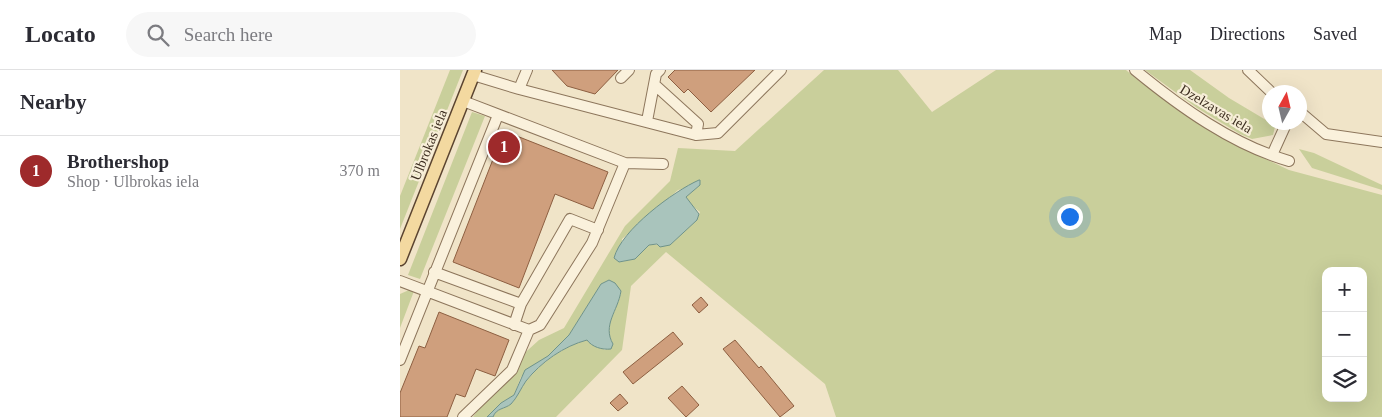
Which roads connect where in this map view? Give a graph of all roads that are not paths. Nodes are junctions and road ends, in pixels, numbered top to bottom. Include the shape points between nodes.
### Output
1 (527, 70) edge
2 (629, 70) edge
3 (781, 70) edge
4 (1135, 70) edge
5 (1248, 70) edge
6 (474, 72) edge
7 (656, 75) edge
8 (621, 78) dead end
9 (1263, 85) edge
10 (519, 89) junction
11 (463, 101) junction
12 (498, 115) junction
13 (1307, 117) edge
14 (647, 121) junction
15 (1283, 130) edge
16 (696, 135) junction
17 (1382, 142) edge
18 (1272, 155) junction
19 (1289, 161) dead end
20 (625, 163) junction
21 (663, 164) dead end
22 (598, 230) junction
23 (400, 259) edge
24 (434, 272) junction
25 (400, 281) edge
26 (427, 291) junction
27 (521, 304) junction
28 (514, 325) junction
29 (529, 330) junction
30 (400, 360) edge
31 (463, 417) edge

1 - 10 street
2 - 8 street
3 - 16 street via 718,133
4 - 18 street, Dzelzavas iela via 1204,120
5 - 9 street
6 - 10 street
6 - 11 main road, Ulbrokas iela
7 - 14 street
7 - 16 street via 698,124
10 - 14 street
11 - 12 street
11 - 23 main road, Ulbrokas iela
12 - 20 street
12 - 24 street
13 - 17 street via 1326,134
14 - 16 street
15 - 18 street
18 - 19 street, Dzelzavas iela
20 - 21 street
20 - 22 street
22 - 27 street via 570,219
22 - 29 street via 540,325
24 - 26 street
24 - 27 street
25 - 26 street
26 - 28 street
26 - 30 street
27 - 28 street
28 - 29 street
29 - 31 street via 512,370

